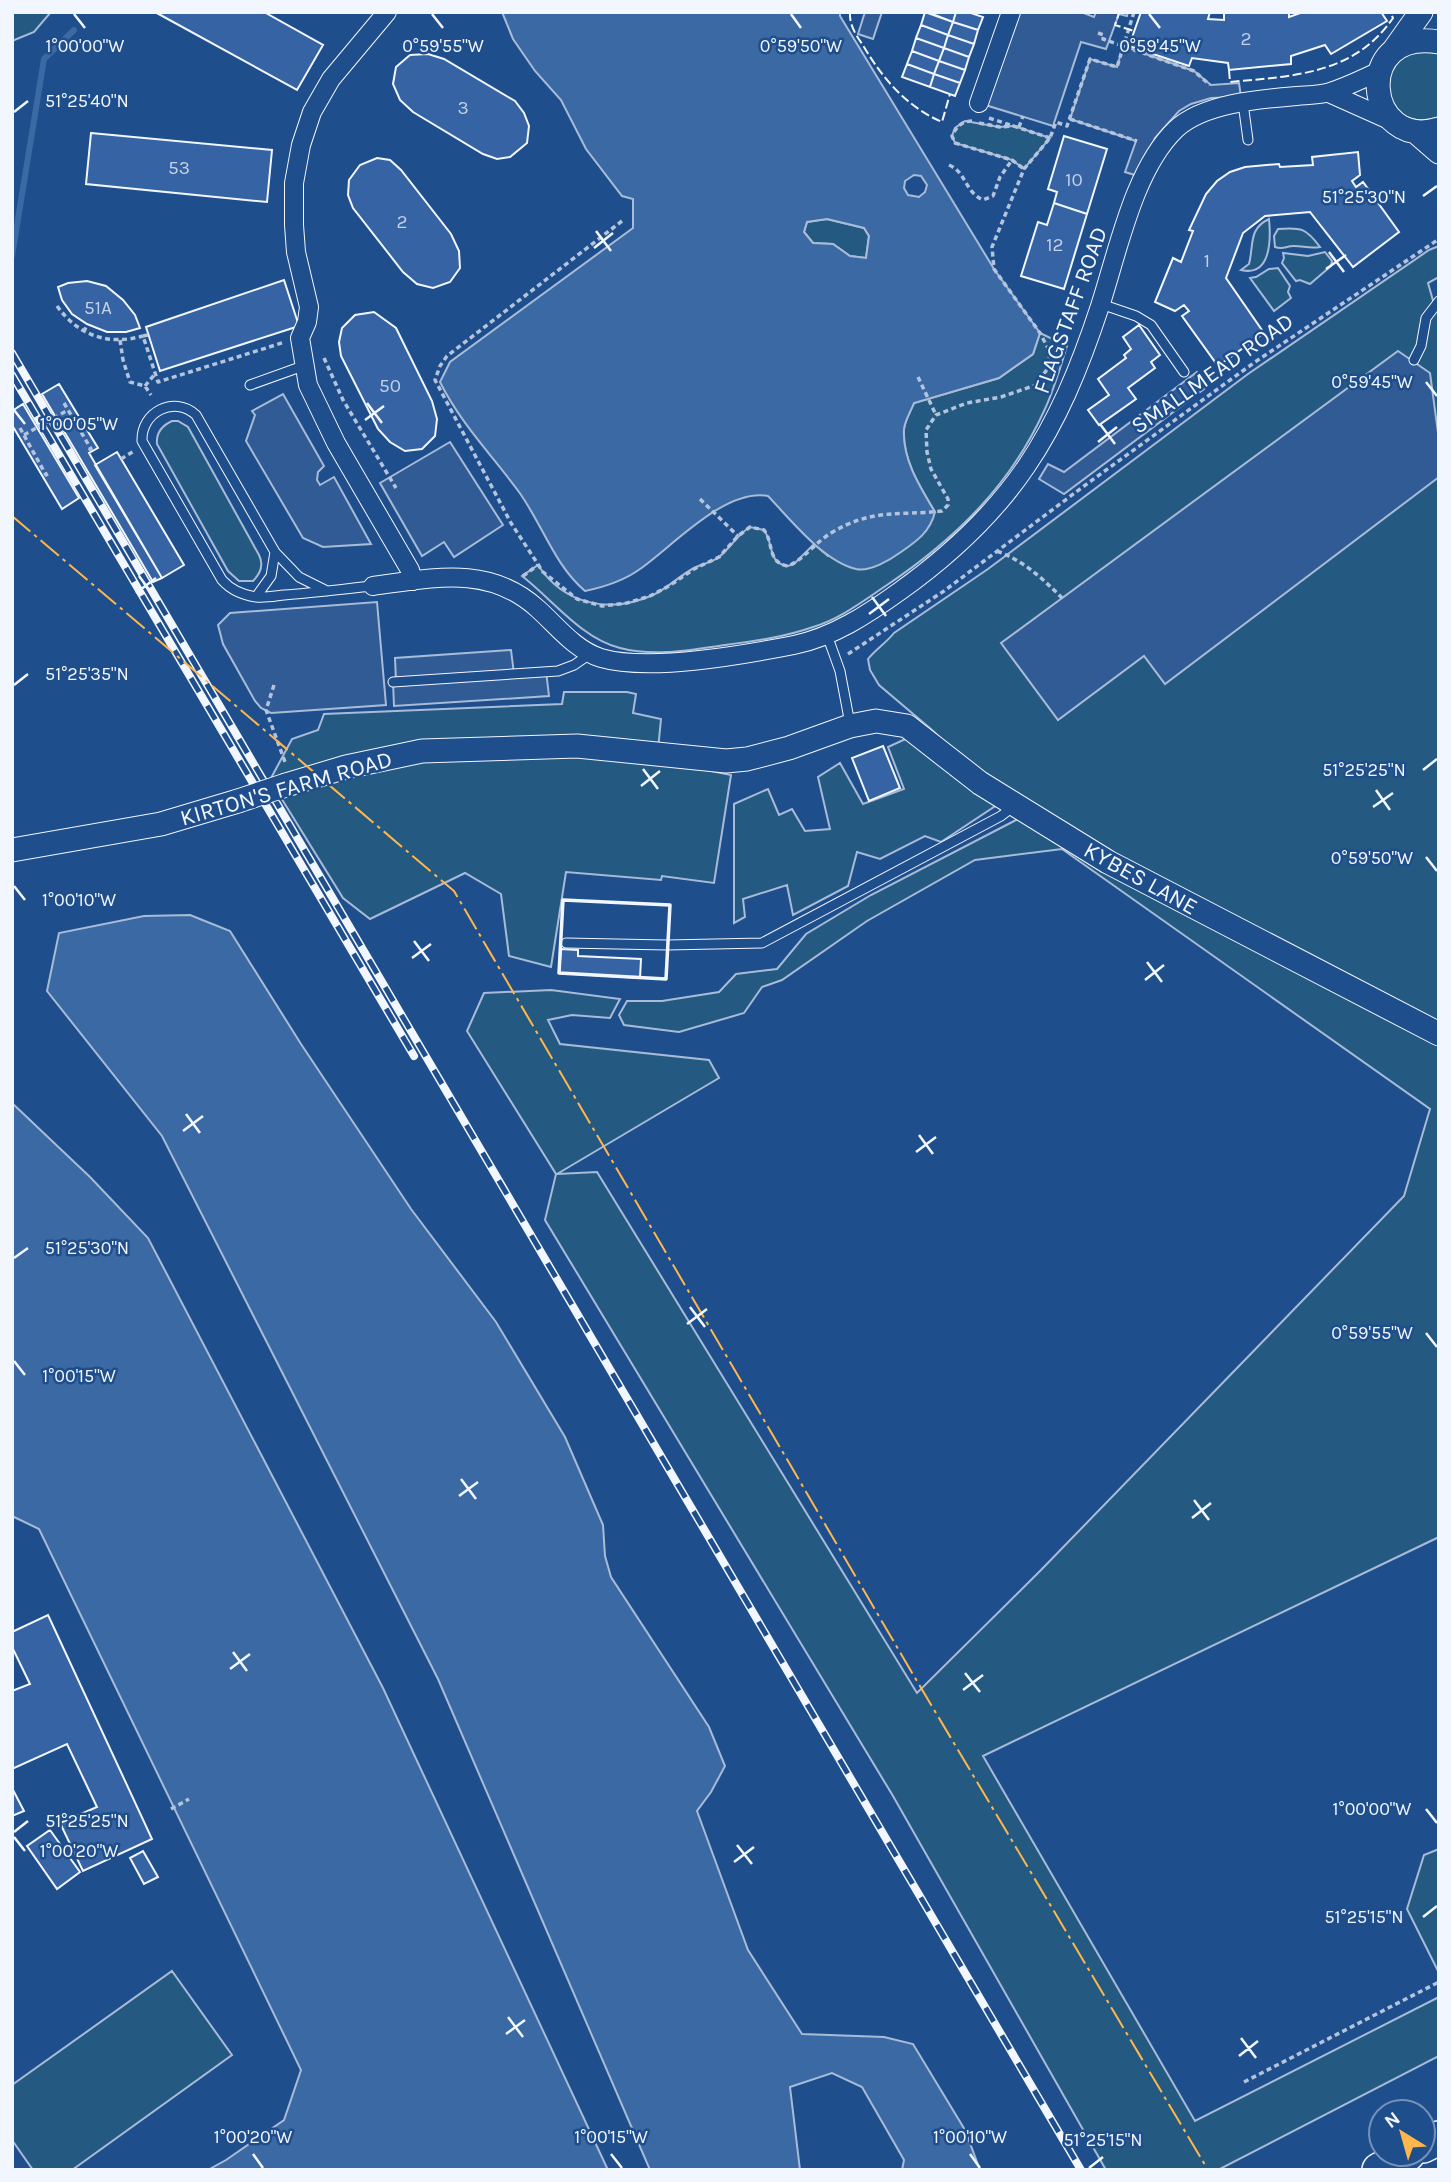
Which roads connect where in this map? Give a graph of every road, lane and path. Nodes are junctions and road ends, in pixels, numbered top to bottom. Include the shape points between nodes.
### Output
1 (387, 12) edge
2 (1011, 12) edge
3 (1134, 12) edge
4 (1421, 12) edge
5 (1098, 33) dead end
6 (1439, 42) edge
7 (1123, 46) junction
8 (1394, 50) junction
9 (1380, 71) junction
10 (1210, 85) dead end
11 (1329, 93) junction
12 (979, 103) dead end
13 (1242, 103) junction
14 (1023, 116) dead end
15 (1070, 119) junction
16 (1394, 122) junction
17 (1018, 128) junction
18 (1428, 131) edge
19 (1050, 138) junction
20 (1248, 139) dead end
21 (1137, 141) dead end
22 (1439, 152) edge
23 (1012, 160) junction
24 (949, 165) dead end
25 (1024, 169) junction
26 (622, 221) dead end
27 (1439, 239) edge
28 (1439, 301) edge
29 (1101, 304) junction
30 (57, 306) dead end
31 (87, 324) dead end
32 (84, 332) junction
33 (300, 338) junction
34 (120, 340) junction
35 (322, 351) dead end
36 (1414, 360) dead end
37 (303, 366) junction
38 (1184, 372) dead end
39 (155, 374) junction
40 (918, 377) dead end
41 (250, 385) dead end
42 (145, 386) junction
43 (150, 395) dead end
44 (64, 402) dead end
45 (68, 410) junction
46 (936, 415) junction
47 (20, 428) dead end
48 (24, 435) junction
49 (136, 450) dead end
50 (88, 451) dead end
51 (121, 459) dead end
52 (51, 472) dead end
53 (396, 488) dead end
54 (700, 499) dead end
55 (738, 536) junction
56 (998, 551) junction
57 (275, 552) junction
58 (538, 565) junction
59 (522, 576) dead end
60 (413, 580) junction
61 (373, 586) joint
62 (327, 591) junction
63 (256, 597) junction
64 (1062, 598) dead end
65 (827, 635) junction
66 (591, 653) junction
67 (837, 659) junction
68 (393, 682) dead end
69 (274, 685) dead end
70 (850, 726) junction
71 (278, 744) dead end
72 (1016, 805) junction
73 (12, 850) edge
74 (566, 943) dead end
75 (1439, 1034) edge
76 (189, 1799) dead end
77 (171, 1809) dead end
78 (1439, 1982) edge
79 (1244, 2082) dead end

1 - 33 street via 331,79 312,112 301,145 294,183 294,225 309,307
2 - 12 street
3 - 7 path
4 - 8 street
5 - 7 path
6 - 8 street via 1406,43
7 - 10 path via 1195,71
7 - 15 path via 1117,67 1090,59
8 - 9 street
9 - 11 street, FLAGSTAFF ROAD
9 - 16 street via 1378,98
11 - 13 street, FLAGSTAFF ROAD
11 - 16 street
13 - 20 lane
13 - 29 street, FLAGSTAFF ROAD via 1207,111 1180,126 1156,151 1136,195
14 - 17 path
15 - 19 path via 1067,126 1056,122
15 - 21 path
16 - 18 street
17 - 19 path
17 - 23 path via 965,121 952,135 955,143 966,148
18 - 22 street
19 - 25 path
23 - 24 path via 993,196 983,200 973,195 959,169
23 - 25 path
25 - 46 path via 992,247 994,269 1040,333 1049,352 1048,368 1036,385 967,402
26 - 58 path via 447,356 435,380
27 - 56 path, SMALLMEAD ROAD via 1255,362
28 - 36 lane via 1426,317 1422,346
29 - 38 lane via 1151,325
29 - 65 street, FLAGSTAFF ROAD via 1081,363 1043,443 985,520 924,574
30 - 32 path
31 - 32 path
32 - 34 path
33 - 37 street
33 - 39 path via 158,382
34 - 39 path via 145,335
34 - 42 path via 130,382
35 - 53 path via 343,400
37 - 41 lane
37 - 60 street via 336,443
39 - 42 path
40 - 46 path
42 - 43 path
44 - 45 path, bridge
45 - 48 path, bridge
45 - 50 path via 91,449
46 - 55 path via 926,430 927,452 948,499 942,511 866,517 828,535 788,566 780,565 772,555 764,530 750,527
47 - 48 path, bridge
48 - 52 path via 46,475
49 - 51 path
54 - 55 path
55 - 58 path via 719,557 650,596 627,603 601,606 576,599
56 - 64 path via 1031,569
56 - 67 path, SMALLMEAD ROAD
57 - 62 lane via 299,577
57 - 63 lane via 271,576
57 - 63 lane via 196,415 179,405 156,411 143,428 142,442 222,580 238,593
58 - 59 path
60 - 61 street, FLAGSTAFF ROAD
60 - 66 street, FLAGSTAFF ROAD via 473,577 507,587
61 - 62 lane
62 - 63 lane
65 - 66 street, FLAGSTAFF ROAD via 797,645 639,664
65 - 67 lane
66 - 68 lane via 558,671
67 - 70 lane
69 - 71 path via 266,710
70 - 72 street, KYBES LANE via 876,721 906,726
70 - 73 street, KIRTON'S FARM ROAD, bridge via 789,748 726,761 566,746 422,751 346,767 161,824
72 - 74 lane via 762,943
72 - 75 street, KYBES LANE via 1108,862
76 - 77 path
78 - 79 path

